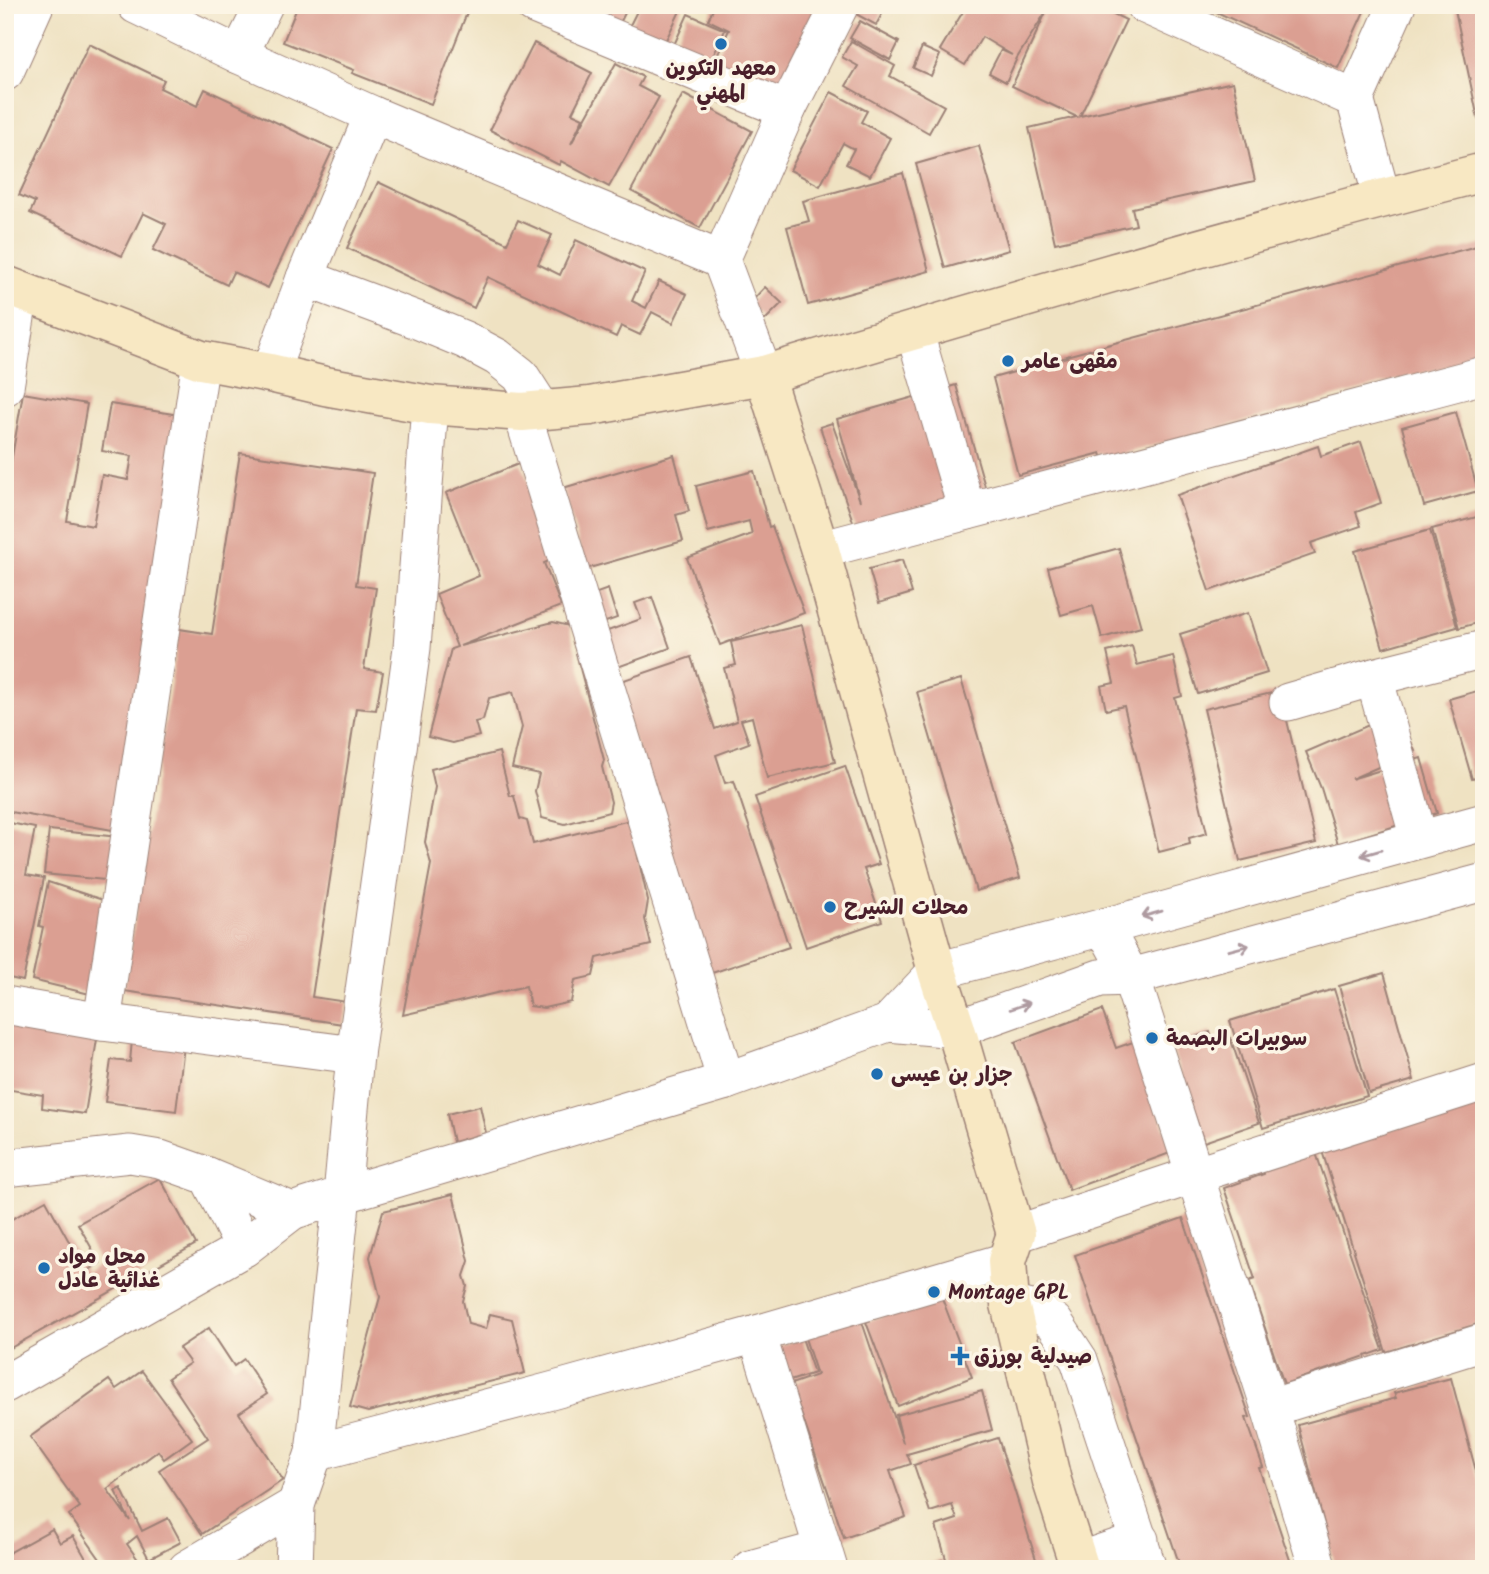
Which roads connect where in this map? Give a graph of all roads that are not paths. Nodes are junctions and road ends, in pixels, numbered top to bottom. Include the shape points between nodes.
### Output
1 (35, 5) edge
2 (136, 5) edge
3 (264, 5) edge
4 (534, 5) edge
5 (840, 5) edge
6 (1145, 5) edge
7 (1397, 5) edge
8 (239, 55) junction
9 (5, 72) edge
10 (1355, 99) junction
11 (787, 110) junction
12 (373, 115) junction
13 (1484, 173) edge
14 (1382, 198) junction
15 (721, 260) junction
16 (305, 278) junction
17 (13, 289) edge
18 (914, 330) junction
19 (201, 360) junction
20 (270, 373) junction
21 (764, 375) junction
22 (1484, 376) edge
23 (5, 387) edge
24 (430, 405) junction
25 (532, 410) junction
26 (967, 511) junction
27 (820, 550) junction
28 (1484, 649) edge
29 (1374, 677) junction
30 (1288, 702) dead end
31 (1484, 822) edge
32 (1419, 839) junction
33 (1484, 882) edge
34 (1104, 927) junction
35 (937, 971) junction
36 (1131, 977) junction
37 (5, 1005) edge
38 (102, 1023) junction
39 (888, 1023) junction
40 (956, 1029) junction
41 (355, 1055) junction
42 (726, 1081) junction
43 (1484, 1082) edge
44 (5, 1168) edge
45 (1194, 1175) junction
46 (208, 1176) junction
47 (342, 1195) junction
48 (292, 1211) junction
49 (244, 1248) junction
50 (1012, 1248) junction
51 (1010, 1304) junction
52 (757, 1334) junction
53 (1484, 1342) edge
54 (5, 1384) edge
55 (1270, 1408) junction
56 (314, 1453) junction
57 (296, 1506) junction
58 (1144, 1554) edge
59 (826, 1559) edge
60 (1079, 1565) edge
61 (187, 1569) edge
62 (294, 1569) edge
63 (750, 1569) edge
64 (1318, 1569) edge

1 - 9 street
2 - 8 street
3 - 8 street
4 - 11 street
5 - 11 street
6 - 10 street
7 - 10 street
8 - 12 street
10 - 14 street
11 - 15 street
12 - 15 street
12 - 16 street
13 - 14 main road
14 - 18 main road
15 - 21 street
16 - 20 street
16 - 25 street via 417,320 497,357 520,375
17 - 19 main road
17 - 23 street
18 - 21 main road
18 - 26 street
19 - 20 main road
19 - 38 street
20 - 24 main road
21 - 25 main road via 590,406
21 - 27 main road
22 - 26 street
24 - 25 main road
24 - 41 street via 412,649
25 - 42 street
26 - 27 street
27 - 35 main road
28 - 29 street
29 - 30 street
29 - 32 street
31 - 32 street
32 -> 34 street
36 -> 33 street
34 - 35 street
34 - 36 street
35 - 39 street
35 - 40 main road
40 -> 36 street via 1100,978
36 - 45 street
37 - 38 street
38 - 41 street
39 - 40 street
39 - 42 street
40 - 50 main road
41 - 47 street
42 - 47 street
43 - 45 street
44 - 46 street via 130,1154
45 - 50 street
45 - 55 street
46 - 48 street
46 - 49 street
47 - 48 street
47 - 56 street
48 - 49 street
49 - 54 street
50 - 51 main road
50 - 52 street
51 - 58 street via 1037,1310 1054,1322 1079,1360
51 - 60 main road via 1052,1482
52 - 56 street
52 - 59 street
53 - 55 street
55 - 64 street
56 - 57 street
57 - 61 street
57 - 62 street
58 - 60 street
59 - 63 street

